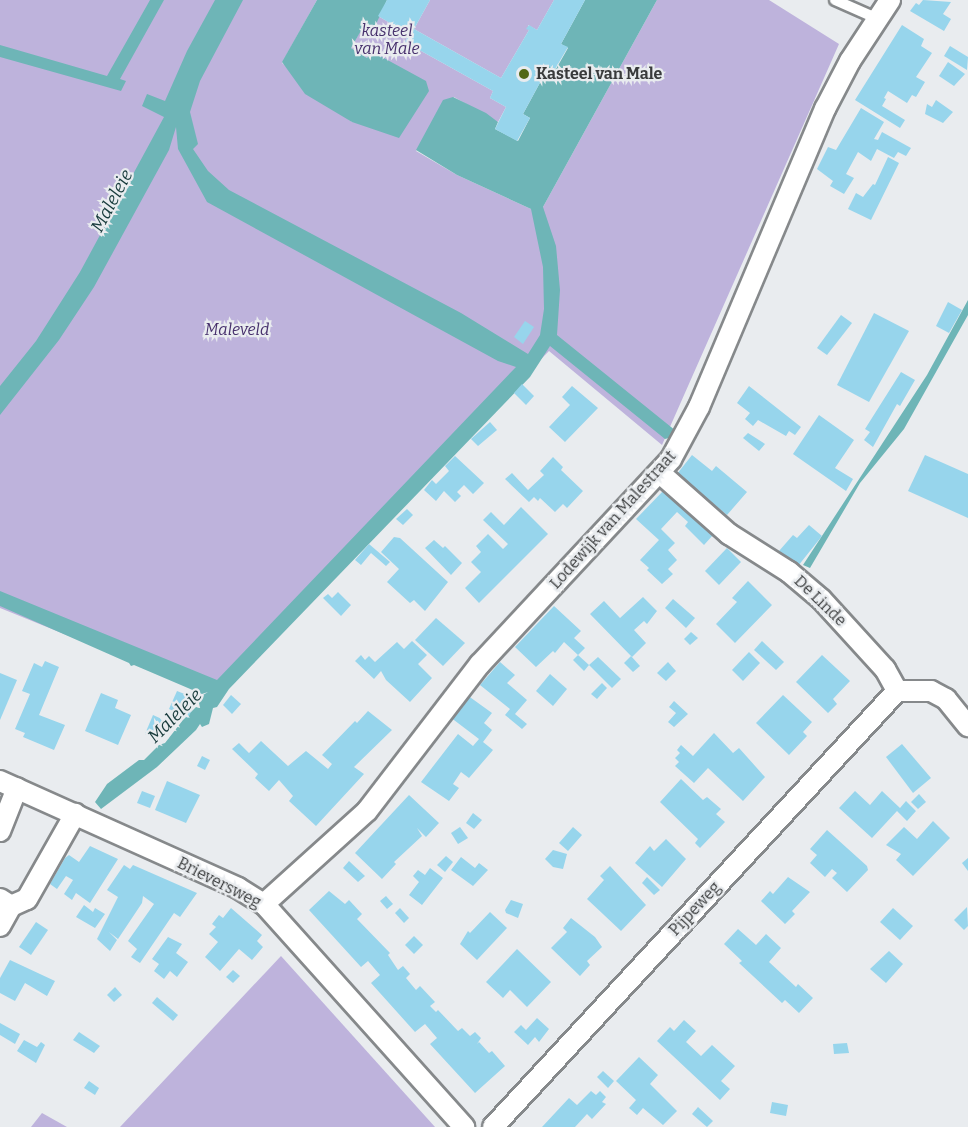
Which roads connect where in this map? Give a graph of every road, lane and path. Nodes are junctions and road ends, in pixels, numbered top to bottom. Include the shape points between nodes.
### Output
1 (835, 0) edge
2 (890, 0) edge
3 (876, 18) junction
4 (660, 473) junction
5 (897, 691) junction
6 (968, 726) edge
7 (9, 785) edge
8 (75, 814) junction
9 (0, 831) edge
10 (5, 903) edge
11 (264, 904) junction
12 (0, 926) edge
13 (464, 1127) edge
14 (493, 1127) edge

1 - 3 lane
2 - 3 street, Lodewijk van Malestraat
3 - 4 street, Lodewijk van Malestraat via 830,100 682,443
4 - 5 street, De Linde via 729,534 789,572 821,599 885,669
4 - 11 street, Lodewijk van Malestraat via 480,664 367,811
5 - 6 street via 931,691 946,699
5 - 14 street, Pijpeweg
7 - 8 street, Brieversweg
7 - 9 street
8 - 10 street via 32,893 20,904
8 - 11 street, Brieversweg via 238,888
10 - 12 street
11 - 13 street, Brieversweg

